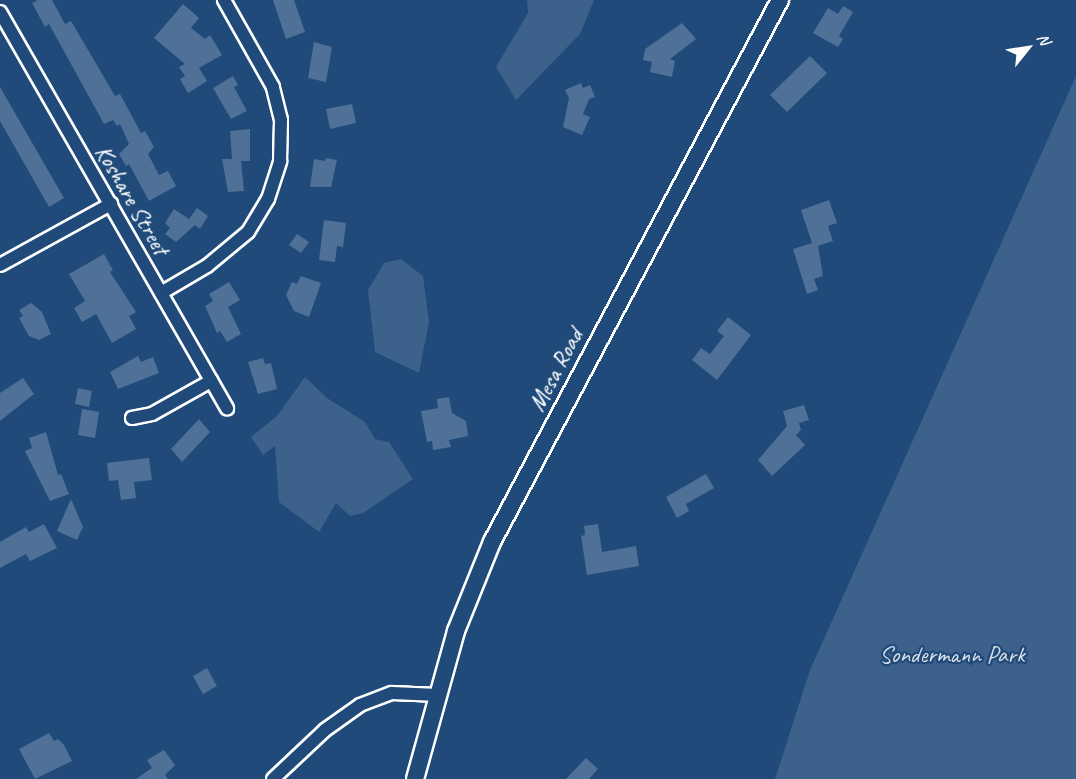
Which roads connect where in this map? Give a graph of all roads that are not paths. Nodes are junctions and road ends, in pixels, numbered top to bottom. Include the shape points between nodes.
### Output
1 (224, 0) edge
2 (780, 0) edge
3 (0, 12) edge
4 (111, 204) junction
5 (0, 265) edge
6 (161, 293) junction
7 (211, 381) junction
8 (227, 409) dead end
9 (132, 418) dead end
10 (438, 695) junction
11 (273, 779) edge
12 (415, 779) edge

1 - 6 street via 273,87 281,120 280,161 268,199 248,232 207,266
2 - 10 main road, Mesa Road via 492,540 459,621
3 - 4 street, Koshare Street
4 - 5 street
4 - 6 street, Koshare Street
6 - 7 street, Koshare Street
7 - 8 street, Koshare Street
7 - 9 street via 152,414
10 - 11 street via 392,693 360,705 325,730
10 - 12 main road, Mesa Road

